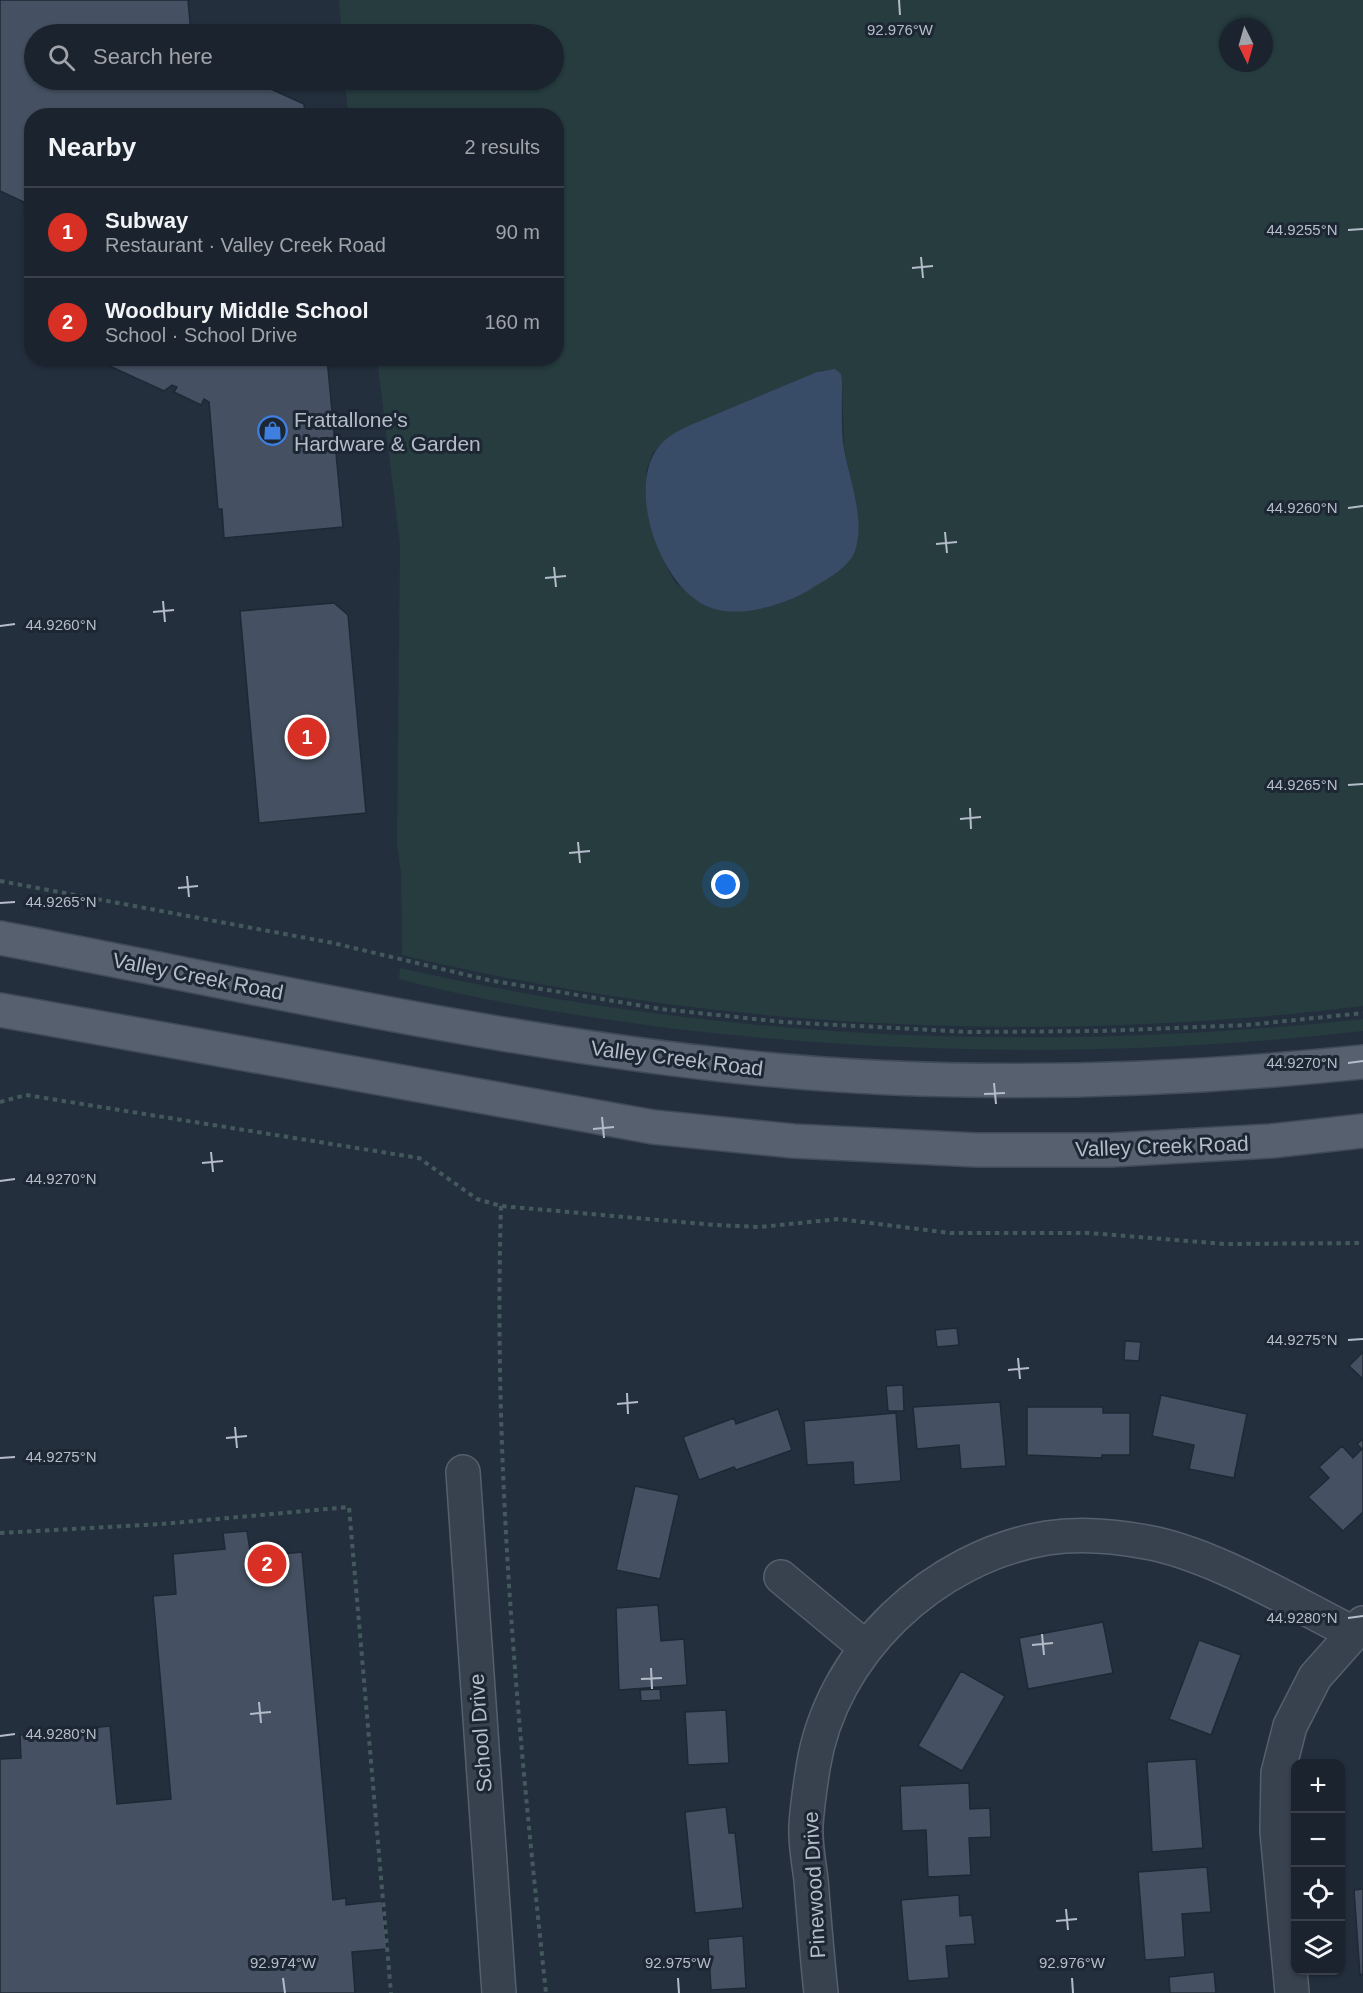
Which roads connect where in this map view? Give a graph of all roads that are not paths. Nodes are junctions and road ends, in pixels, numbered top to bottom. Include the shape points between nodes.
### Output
1 (0, 938) edge
2 (0, 1010) edge
3 (1363, 1062) edge
4 (1363, 1131) edge
5 (463, 1472) dead end
6 (781, 1577) dead end
7 (1358, 1628) edge
8 (865, 1647) junction
9 (499, 1993) edge
10 (821, 1993) edge
11 (1292, 1993) edge

1 - 3 main road, Valley Creek Road via 564,1045 752,1068 902,1079 1053,1082 1204,1076
2 - 4 main road, Valley Creek Road via 653,1127 792,1141 977,1150 1111,1150 1271,1141
5 - 9 street, School Drive
6 - 8 street
7 - 8 street, Pinewood Drive via 1204,1560 1148,1542 1096,1535 1047,1539 957,1570 915,1598
7 - 11 street via 1315,1677 1290,1726 1278,1773 1277,1831
8 - 10 street, Pinewood Drive via 830,1708 814,1765 806,1827

